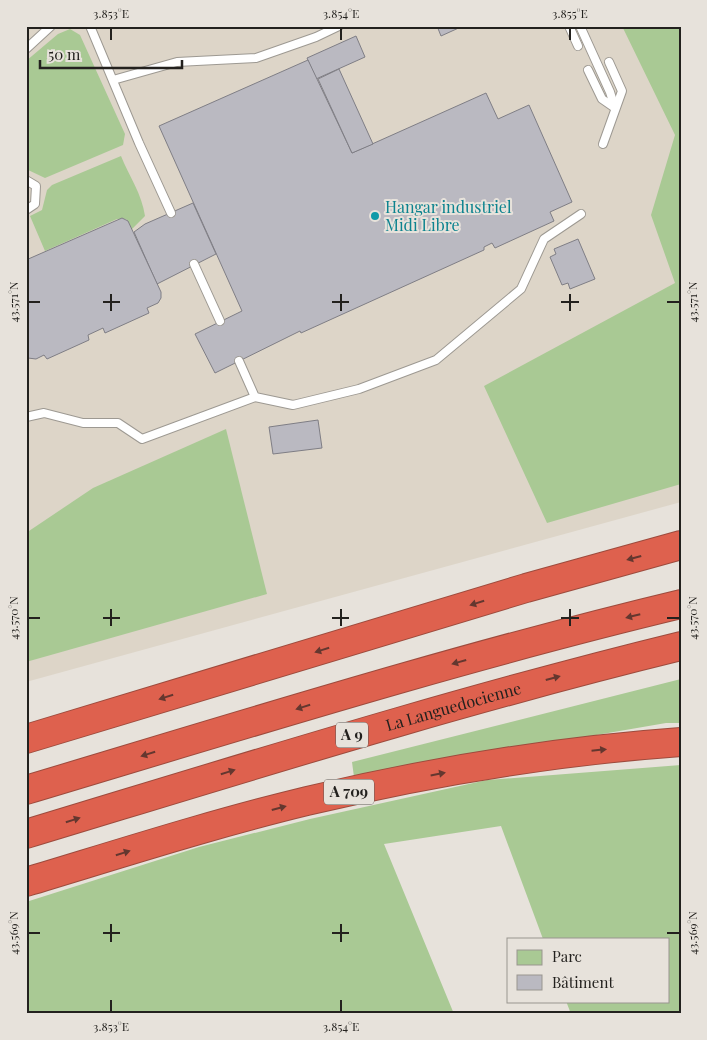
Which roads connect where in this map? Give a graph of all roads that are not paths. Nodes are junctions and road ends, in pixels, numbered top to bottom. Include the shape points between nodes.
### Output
1 (51, 26) edge
2 (90, 26) edge
3 (339, 26) edge
4 (569, 26) edge
5 (580, 26) edge
6 (578, 46) dead end
7 (26, 48) edge
8 (609, 62) dead end
9 (588, 70) dead end
10 (113, 80) junction
11 (615, 108) junction
12 (602, 144) dead end
13 (26, 180) edge
14 (26, 210) edge
15 (171, 212) dead end
16 (581, 214) dead end
17 (194, 264) dead end
18 (220, 321) dead end
19 (239, 361) dead end
20 (255, 397) junction
21 (26, 418) edge
22 (681, 545) edge
23 (681, 604) edge
24 (681, 646) edge
25 (26, 739) edge
26 (681, 742) edge
27 (26, 790) edge
28 (26, 834) edge
29 (26, 882) edge

1 - 7 lane
2 - 10 lane
3 - 10 lane via 256,58 177,62
4 - 6 lane
5 - 11 lane
8 - 11 lane via 622,90
9 - 11 lane via 602,99
10 - 15 lane
11 - 12 lane
13 - 14 lane via 36,186 35,204
16 - 20 lane via 544,239 521,289 436,360 359,389 292,405
17 - 18 lane
19 - 20 lane
20 - 21 lane via 142,439 118,423 83,422 44,413
22 -> 25 highway via 526,588
23 -> 27 highway, A 9 via 371,687
28 -> 24 highway, La Languedocienne / A 9 via 369,730 545,680
29 -> 26 highway, A 709 via 307,801 509,761

